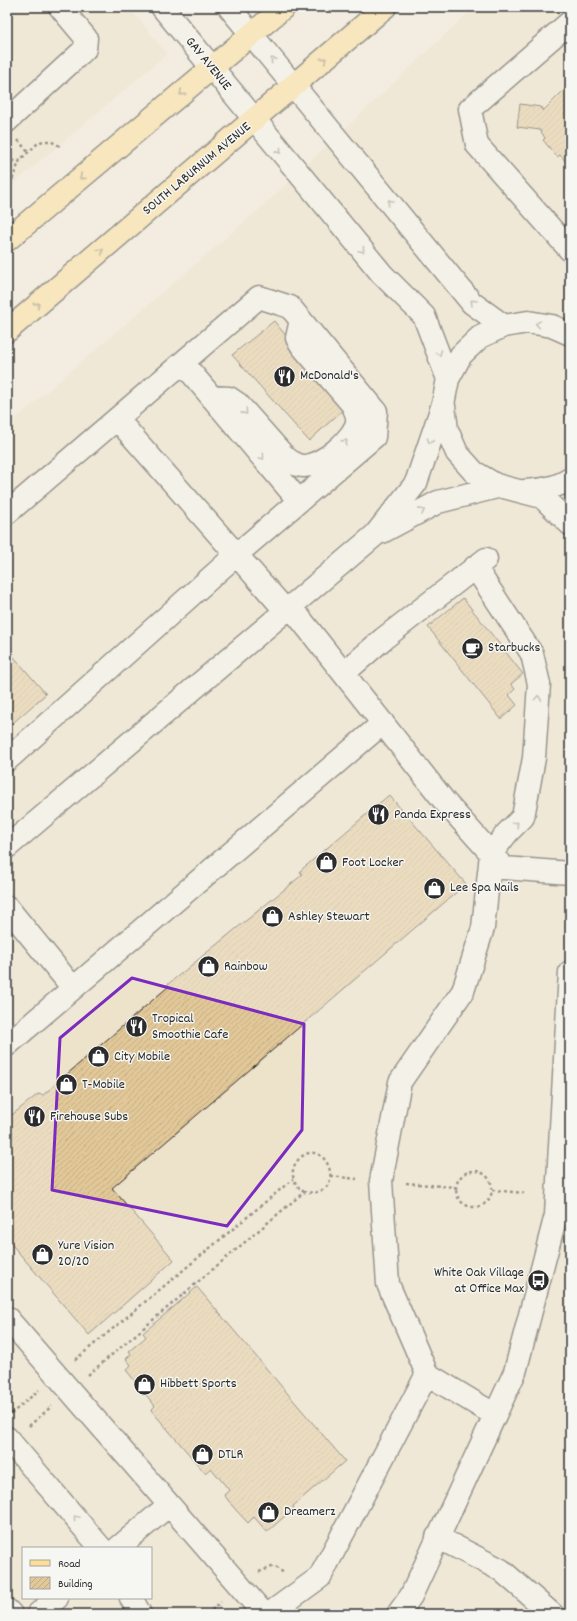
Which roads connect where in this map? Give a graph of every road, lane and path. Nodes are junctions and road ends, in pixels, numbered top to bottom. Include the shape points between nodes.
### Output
1 (60, 7) edge
2 (162, 7) edge
3 (229, 7) edge
4 (284, 7) edge
5 (385, 7) edge
6 (570, 22) edge
7 (252, 35) junction
8 (211, 68) junction
9 (295, 85) junction
10 (254, 120) junction
11 (7, 121) edge
12 (60, 146) dead end
13 (7, 158) edge
14 (18, 163) junction
15 (10, 185) dead end
16 (7, 240) edge
17 (570, 250) edge
18 (301, 320) junction
19 (504, 326) junction
20 (7, 331) edge
21 (570, 334) edge
22 (183, 363) junction
23 (448, 379) junction
24 (211, 397) junction
25 (443, 404) junction
26 (117, 419) junction
27 (570, 479) edge
28 (511, 489) junction
29 (299, 501) junction
30 (7, 513) edge
31 (570, 524) edge
32 (375, 535) junction
33 (236, 555) junction
34 (289, 609) junction
35 (344, 673) junction
36 (383, 722) junction
37 (7, 760) edge
38 (7, 847) edge
39 (491, 854) junction
40 (570, 873) edge
41 (7, 907) edge
42 (570, 972) edge
43 (73, 988) junction
44 (7, 1045) edge
45 (293, 1179) junction
46 (492, 1190) junction
47 (304, 1192) junction
48 (524, 1192) dead end
49 (7, 1318) edge
50 (427, 1374) junction
51 (64, 1383) junction
52 (495, 1415) junction
53 (7, 1417) edge
54 (9, 1440) edge
55 (169, 1505) junction
56 (438, 1537) junction
57 (100, 1547) edge
58 (119, 1547) edge
59 (426, 1561) junction
60 (256, 1574) dead end
61 (305, 1587) junction
62 (56, 1599) edge
63 (132, 1599) edge
64 (223, 1600) dead end
65 (7, 1610) edge
66 (11, 1614) edge
67 (38, 1614) edge
68 (140, 1614) edge
69 (207, 1614) edge
70 (264, 1614) edge
71 (269, 1614) edge
72 (382, 1614) edge
73 (398, 1614) edge
74 (552, 1614) edge

1 - 11 street via 86,38 85,49
2 - 8 street, GAY AVENUE
3 - 7 street
4 - 7 main road
9 -> 5 main road, SOUTH LABURNUM AVENUE
6 - 17 street via 470,109 478,145
7 - 8 main road
9 -> 7 street
8 - 10 street, GAY AVENUE
8 -> 16 main road
9 - 10 main road, SOUTH LABURNUM AVENUE
19 -> 9 street via 472,303
20 -> 10 main road, SOUTH LABURNUM AVENUE
10 -> 23 street, GAY AVENUE via 382,274 424,316
12 - 14 path via 50,141 38,143
13 - 14 path
14 - 15 path
18 - 22 street via 290,307 259,297
24 -> 18 street via 229,398 238,404 293,463 314,465 336,450 355,430 358,421 352,404 297,338
18 - 29 street via 376,411 374,437
21 -> 19 street via 552,326 528,322
19 - 23 street via 480,337 470,346 461,355
22 - 24 street
22 - 26 street
23 - 25 street
24 -> 29 street
25 - 28 street via 447,430 457,453 474,472 496,485
25 -> 32 street via 416,484
26 - 30 street
26 - 33 street
27 - 28 street via 542,490
28 - 31 street via 542,497
32 -> 28 street via 438,502
29 - 33 street
32 - 34 street
33 - 34 street
33 - 37 street
34 - 35 street
34 - 38 street
35 - 36 street
39 -> 35 street via 506,833 523,817 534,758 539,684 532,654 480,563
36 - 39 street via 445,802
36 - 43 street
39 - 40 street via 504,868
39 - 50 street via 482,928 463,991 400,1082 381,1181 388,1284
41 - 43 street
42 - 52 street via 556,1215 515,1372
43 - 44 street
45 - 47 path
45 - 47 path via 292,1170 302,1156 319,1155 326,1160 331,1176 328,1184 313,1193
45 - 51 path
46 - 46 path via 491,1182 479,1171 463,1174 455,1188 456,1196 468,1207 484,1204 490,1198
46 - 48 path
47 - 51 path
49 - 51 street
50 - 52 street
50 - 61 street via 320,1577
51 - 53 path
51 - 54 path
51 - 55 street
52 - 56 street
57 -> 54 street
55 - 58 street
55 - 70 street
56 - 59 street
56 - 74 street via 501,1570
59 - 72 street
59 - 73 street via 411,1596
60 - 61 path via 274,1566
61 - 71 street
62 - 67 street
63 - 68 street
64 - 69 path
65 - 66 street

